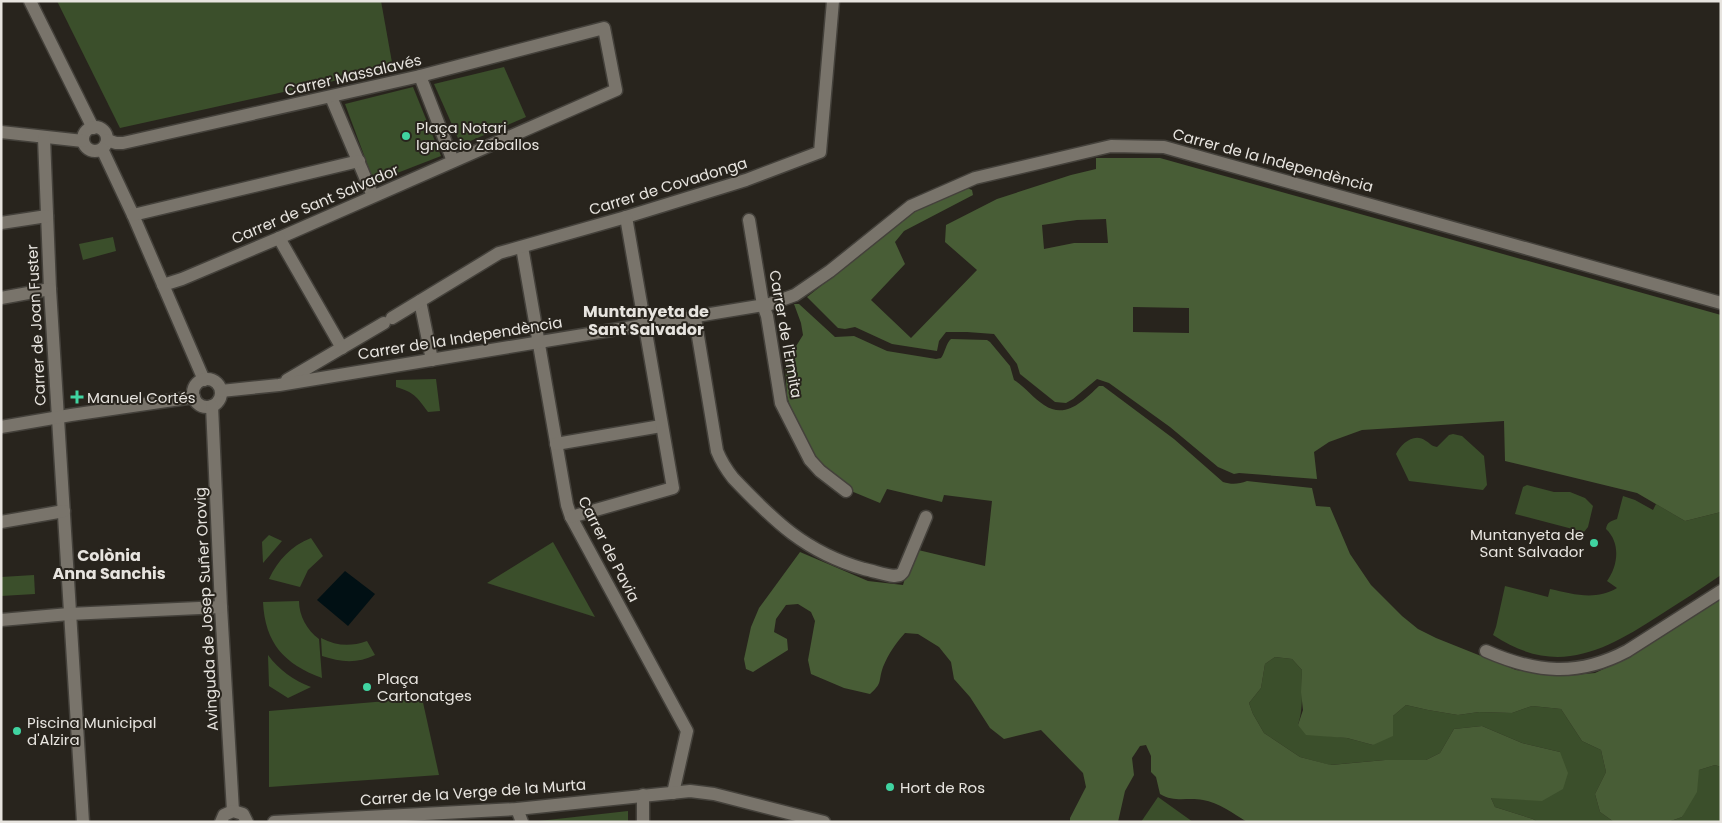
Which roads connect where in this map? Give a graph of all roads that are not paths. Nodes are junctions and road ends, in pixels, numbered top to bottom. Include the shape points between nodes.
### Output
1 (30, 1) edge
2 (833, 1) edge
3 (420, 76) junction
4 (616, 90) joint
5 (331, 97) junction
6 (93, 128) junction
7 (1, 132) edge
8 (44, 138) junction
9 (84, 141) junction
10 (104, 145) junction
11 (358, 161) junction
12 (453, 161) junction
13 (373, 196) junction
14 (132, 215) junction
15 (47, 216) junction
16 (626, 217) junction
17 (749, 220) dead end
18 (1, 223) edge
19 (279, 238) junction
20 (522, 247) junction
21 (163, 285) junction
22 (50, 289) junction
23 (1, 298) edge
24 (420, 301) junction
25 (1721, 303) edge
26 (763, 305) junction
27 (696, 318) junction
28 (644, 325) junction
29 (538, 342) junction
30 (342, 348) junction
31 (432, 360) junction
32 (204, 380) junction
33 (279, 385) junction
34 (221, 392) junction
35 (194, 397) junction
36 (212, 406) junction
37 (58, 417) junction
38 (661, 426) junction
39 (1, 428) edge
40 (556, 444) junction
41 (846, 491) dead end
42 (64, 511) junction
43 (571, 517) junction
44 (926, 517) dead end
45 (1, 522) edge
46 (1721, 591) edge
47 (221, 607) junction
48 (69, 614) junction
49 (1, 620) edge
50 (1486, 651) dead end
51 (673, 793) junction
52 (643, 796) junction
53 (517, 809) junction
54 (233, 811) junction
55 (406, 818) edge
56 (83, 822) edge
57 (221, 822) edge
58 (248, 822) edge
59 (274, 822) edge
60 (522, 822) edge
61 (643, 822) edge
62 (824, 822) edge

1 - 6 street
2 - 16 street, Carrer de Covadonga via 820,152 746,180
3 - 4 street, Carrer Massalavés via 604,28
3 - 5 street, Carrer Massalavés
3 - 12 street
4 - 12 street, Carrer de Sant Salvador
5 - 10 street, Carrer Massalavés
5 - 11 street
6 - 9 street via 86,131
6 - 10 street via 103,130
7 - 8 street
8 - 9 street
8 - 15 street, Carrer de Joan Fuster
9 - 10 street via 87,148 94,151
10 - 14 street
11 - 13 street
11 - 14 street
12 - 13 street, Carrer de Sant Salvador
13 - 19 street, Carrer de Sant Salvador
14 - 21 street
15 - 18 street
15 - 22 street, Carrer de Joan Fuster
16 - 20 street, Carrer de Covadonga
16 - 28 street
17 - 26 street, Carrer de l'Ermita
19 - 21 street, Carrer de Sant Salvador
19 - 30 street
20 - 24 street, Carrer de Covadonga via 499,253
20 - 29 street, Carrer de Pavia
21 - 32 street
22 - 23 street
22 - 37 street, Carrer de Joan Fuster
24 - 30 street, Carrer de Covadonga
24 - 31 street
25 - 26 street, Carrer de la Independència via 1164,147 1111,146 975,178 911,206 795,295
26 - 27 street, Carrer de la Independència
26 - 41 street, Carrer de l'Ermita via 781,403 810,460
27 - 28 street, Carrer de la Independència
27 - 44 street via 717,451 726,470 784,529 840,561 894,576 903,572
28 - 29 street, Carrer de la Independència
28 - 38 street
29 - 31 street, Carrer de la Independència
29 - 40 street, Carrer de Pavia
30 - 33 street, Carrer de Covadonga
31 - 33 street, Carrer de la Independència
32 - 34 street via 217,383
32 - 35 street via 194,389
33 - 34 street, Carrer de la Independència
34 - 36 street via 219,400
35 - 36 street via 203,406
35 - 37 street
36 - 47 street, Avinguda de Josep Suñer Orovig
37 - 39 street
37 - 42 street, Carrer de Joan Fuster
38 - 40 street
38 - 43 street via 672,488
40 - 43 street, Carrer de Pavia
42 - 45 street
42 - 48 street, Carrer de Joan Fuster
43 - 51 street, Carrer de Pavia via 687,732
46 - 50 street via 1627,651 1594,665 1576,669 1539,668 1505,660
47 - 48 street
47 - 54 street, Avinguda de Josep Suñer Orovig
48 - 49 street
48 - 56 street, Carrer de Joan Fuster
51 - 52 street, Carrer de la Verge de la Murta
51 - 62 street, Carrer de la Verge de la Murta via 714,794
52 - 53 street, Carrer de la Verge de la Murta
52 - 61 street
53 - 55 street, Carrer de la Verge de la Murta
53 - 60 street
54 - 57 street via 224,815
54 - 58 street via 243,814
55 - 59 street, Carrer de la Verge de la Murta

